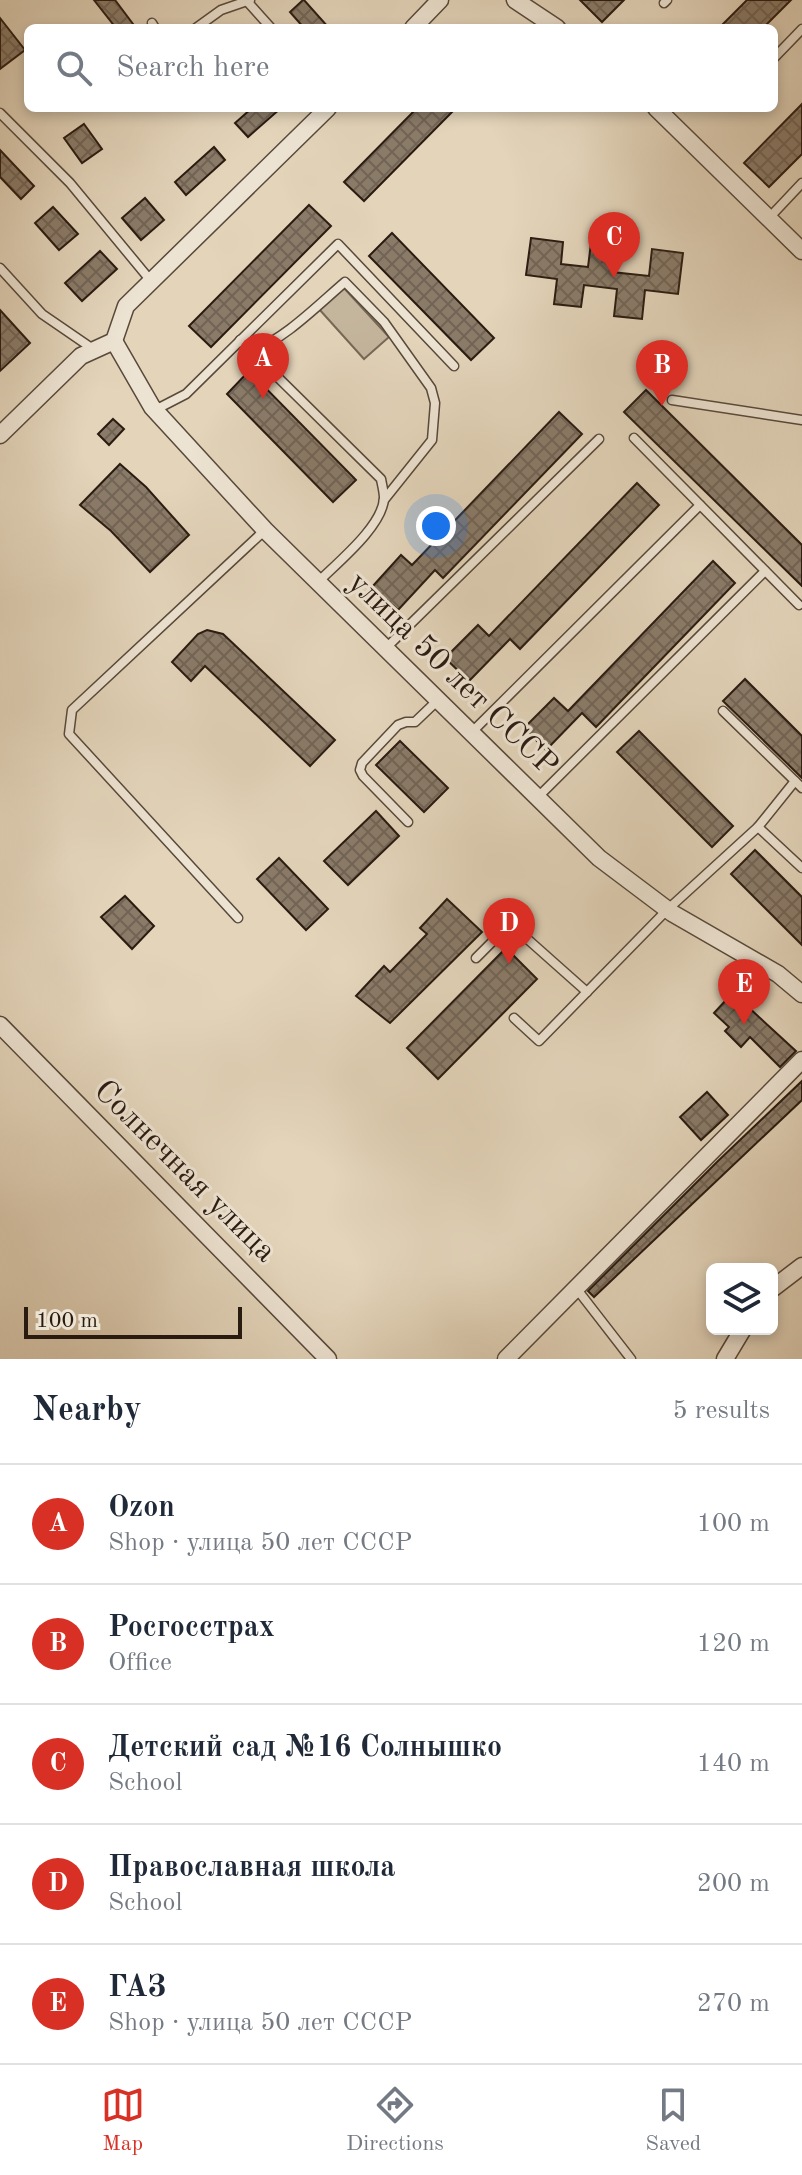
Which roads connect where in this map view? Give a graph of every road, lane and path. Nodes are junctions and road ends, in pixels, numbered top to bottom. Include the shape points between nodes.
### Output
1 (440, 0) edge
2 (515, 0) edge
3 (248, 1) edge
4 (202, 24) edge
5 (268, 24) edge
6 (417, 24) edge
7 (551, 24) edge
8 (802, 29) edge
9 (778, 54) edge
10 (324, 112) edge
11 (660, 112) edge
12 (0, 113) edge
13 (802, 183) edge
14 (769, 218) junction
15 (802, 251) edge
16 (0, 268) edge
17 (151, 281) junction
18 (240, 340) junction
19 (114, 341) junction
20 (94, 350) junction
21 (251, 351) junction
22 (454, 366) dead end
23 (672, 400) dead end
24 (155, 410) junction
25 (802, 420) edge
26 (0, 435) edge
27 (634, 438) dead end
28 (599, 439) dead end
29 (384, 500) junction
30 (700, 505) junction
31 (265, 530) junction
32 (765, 571) junction
33 (318, 582) junction
34 (801, 605) edge
35 (386, 648) junction
36 (439, 699) junction
37 (723, 711) dead end
38 (472, 732) junction
39 (799, 784) edge
40 (538, 797) junction
41 (408, 822) dead end
42 (758, 827) junction
43 (802, 868) edge
44 (667, 910) junction
45 (238, 918) dead end
46 (476, 958) dead end
47 (587, 992) junction
48 (802, 994) edge
49 (514, 1018) dead end
50 (0, 1025) edge
51 (802, 1060) edge
52 (802, 1266) edge
53 (778, 1284) edge
54 (576, 1288) junction
55 (739, 1335) edge
56 (328, 1359) edge
57 (506, 1359) edge
58 (631, 1359) edge
59 (725, 1359) edge

1 - 6 street
2 - 7 street
3 - 4 lane
3 - 5 lane
8 - 9 lane
10 - 17 street
11 - 14 street
12 - 17 lane via 70,183
13 - 14 lane
14 - 15 street
16 - 20 lane via 42,314
17 - 19 street via 126,306
18 - 21 lane
18 - 22 lane via 338,244
18 - 24 lane via 186,394
19 - 20 street
19 - 24 street, улица 50 лет СССР
20 - 26 street via 81,356
21 - 29 lane via 381,479
21 - 29 lane via 306,316 345,282 384,322 431,388 435,403 432,440
23 - 25 lane
24 - 31 street, улица 50 лет СССР
27 - 30 lane
28 - 35 lane
29 - 33 lane via 359,542
30 - 32 lane
30 - 38 lane
31 - 33 street, улица 50 лет СССР
31 - 45 lane via 72,710 69,734
32 - 34 lane
32 - 40 lane
33 - 35 street, улица 50 лет СССР
35 - 36 street, улица 50 лет СССР
36 - 38 street, улица 50 лет СССР
36 - 41 lane via 415,722 398,725 360,770
37 - 39 lane
38 - 40 street, улица 50 лет СССР
39 - 42 lane
40 - 44 street, улица 50 лет СССР via 599,858
42 - 43 lane
42 - 44 lane
44 - 47 lane
44 - 48 street, улица 50 лет СССР via 778,974
46 - 47 lane via 502,932 515,928
47 - 49 lane via 539,1041
50 - 56 street, Солнечная улица
51 - 54 street
52 - 53 street
54 - 57 street
54 - 58 lane
55 - 59 street

